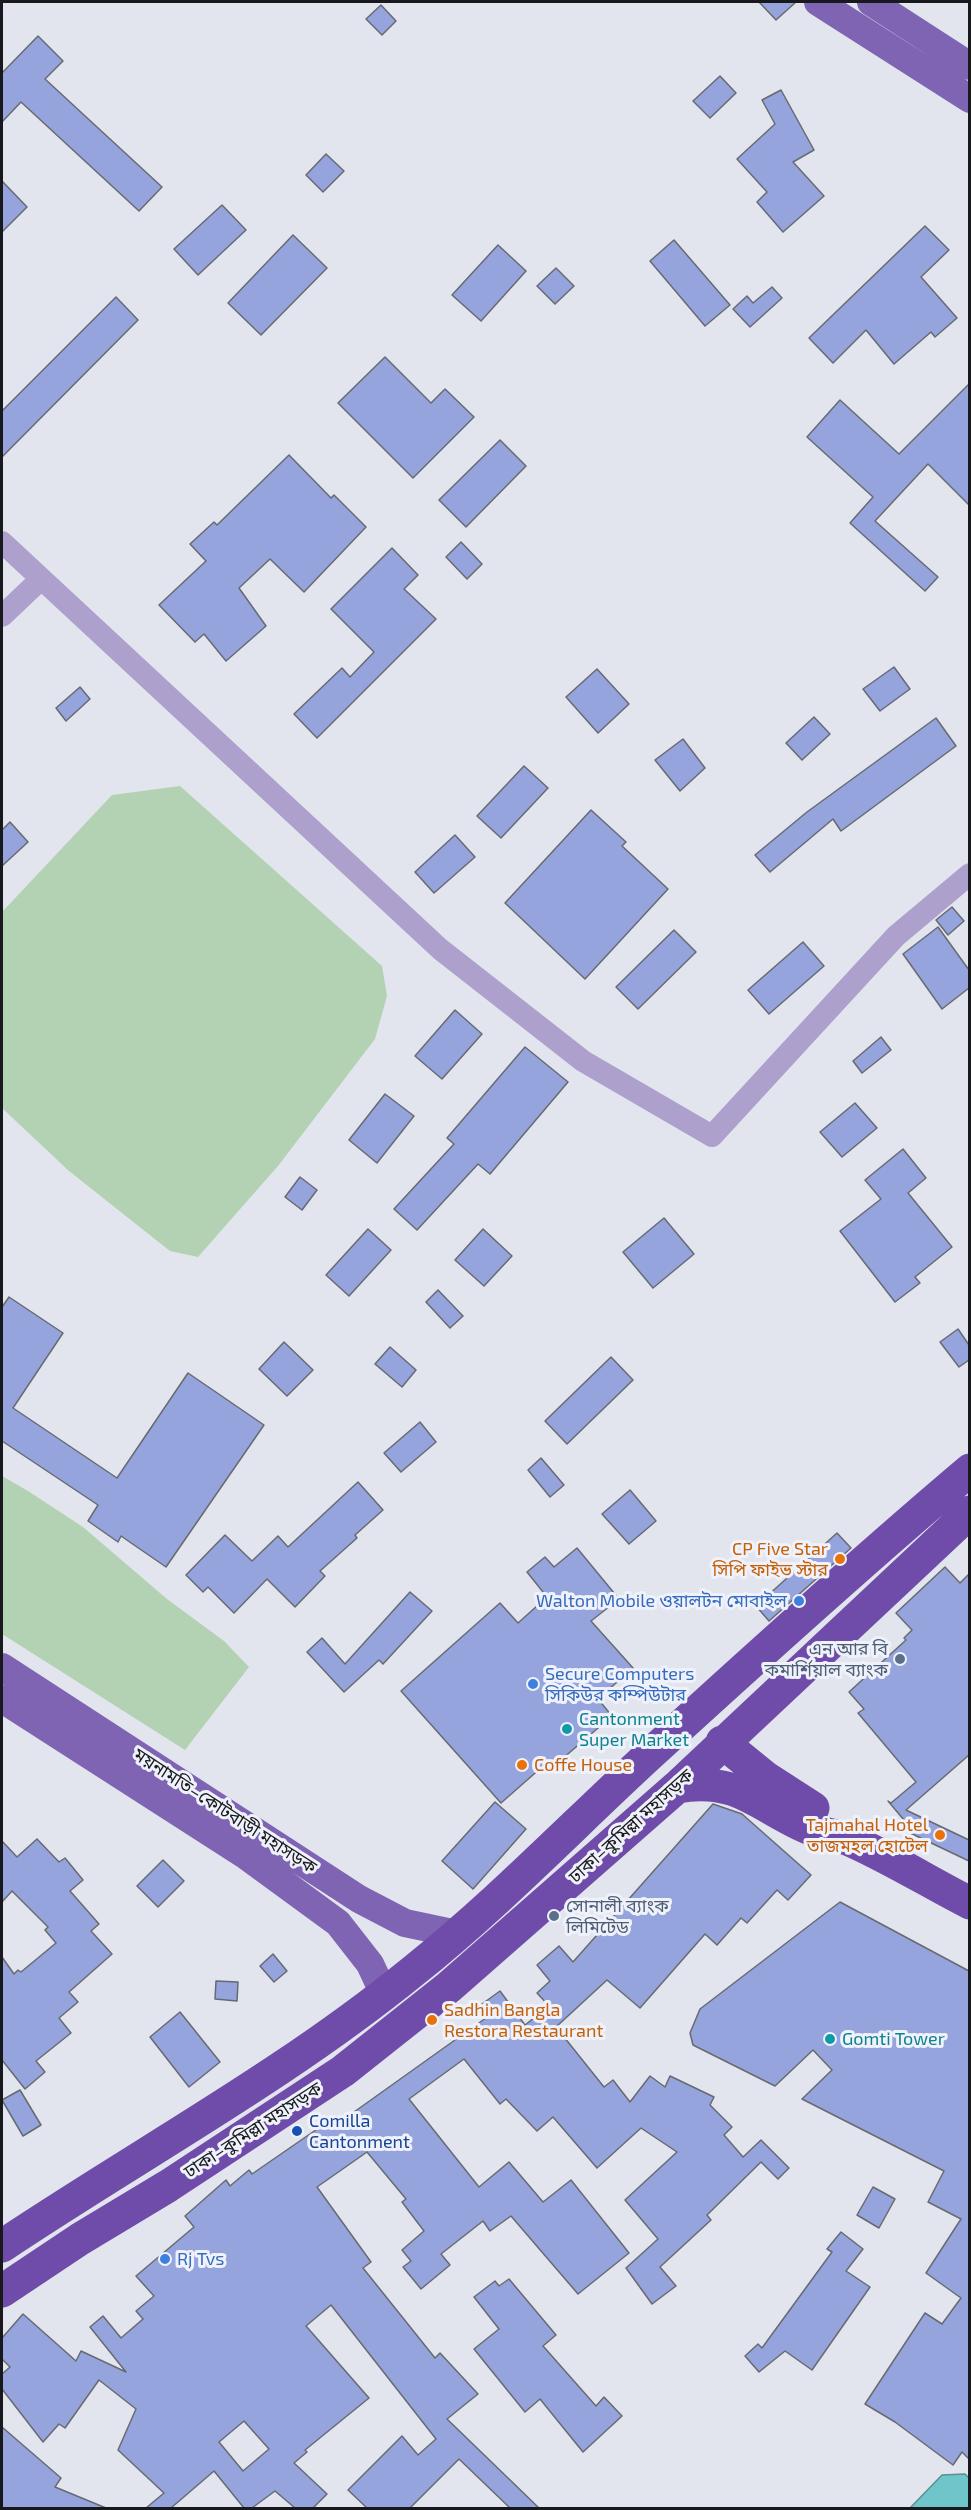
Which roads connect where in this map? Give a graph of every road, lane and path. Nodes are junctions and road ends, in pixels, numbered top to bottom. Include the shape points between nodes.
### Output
1 (818, 2) edge
2 (871, 2) edge
3 (969, 66) edge
4 (969, 99) edge
5 (2, 542) edge
6 (40, 580) junction
7 (2, 616) edge
8 (969, 874) edge
9 (969, 1470) edge
10 (969, 1512) edge
11 (2, 1666) edge
12 (787, 1682) junction
13 (2, 1699) edge
14 (722, 1742) junction
15 (765, 1777) junction
16 (677, 1786) junction
17 (851, 1841) junction
18 (969, 1903) edge
19 (457, 1934) junction
20 (384, 1994) junction
21 (2, 2247) edge
22 (2, 2291) edge

1 - 4 main road
2 - 3 main road
5 - 6 street
6 - 7 street
6 - 8 street via 441,949 583,1061 712,1136 896,936
9 - 19 highway, ঢাকা–কুমিল্লা মহাসড়ক via 650,1755
10 - 12 highway, ঢাকা–কুমিল্লা মহাসড়ক
11 - 19 main road, ময়নামতি–কোটবাড়ী মহাসড়ক via 359,1899 405,1923
12 - 14 highway, ঢাকা–কুমিল্লা মহাসড়ক
12 - 15 highway via 761,1712 752,1735 755,1762
13 - 20 main road, ময়নামতি–কোটবাড়ী মহাসড়ক via 245,1855 338,1923 370,1964
14 - 15 highway
14 - 16 highway, ঢাকা–কুমিল্লা মহাসড়ক
15 - 17 highway via 820,1813
16 - 17 highway via 721,1785 808,1828
16 - 22 highway, ঢাকা–কুমিল্লা মহাসড়ক via 449,1987 344,2071
17 - 18 highway
19 - 20 highway, ঢাকা–কুমিল্লা মহাসড়ক
20 - 21 highway, ঢাকা–কুমিল্লা মহাসড়ক via 289,2062

